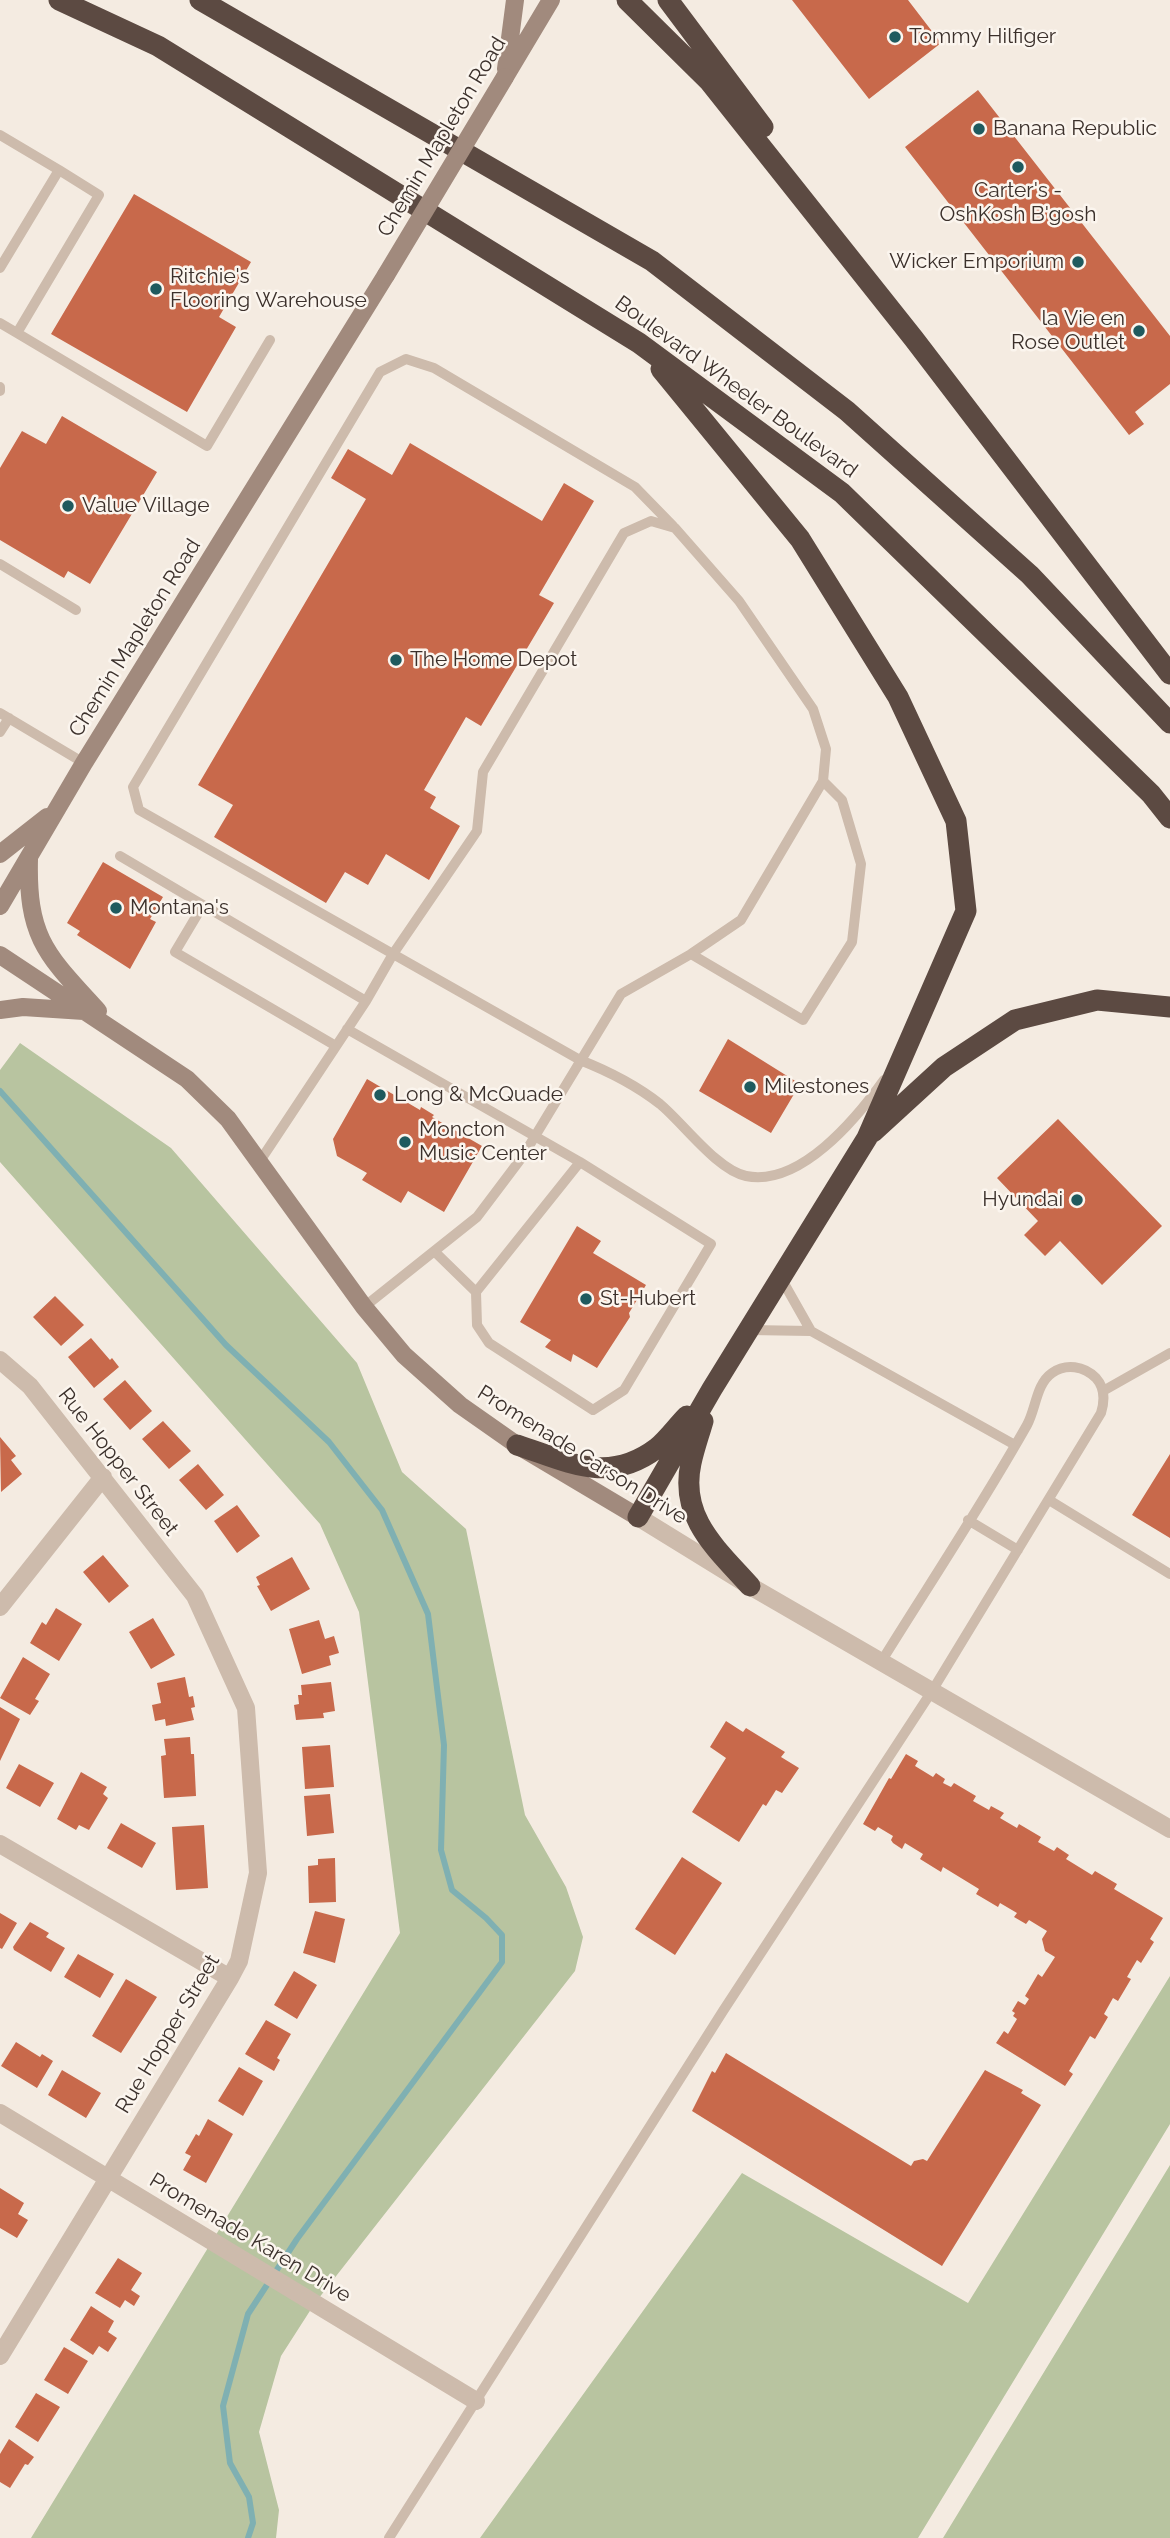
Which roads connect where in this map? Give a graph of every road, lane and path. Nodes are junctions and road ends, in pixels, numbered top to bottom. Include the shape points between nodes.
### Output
1 (59, 0) edge
2 (200, 0) edge
3 (515, 0) edge
4 (551, 0) edge
5 (627, 0) edge
6 (668, 0) edge
7 (505, 77) junction
8 (0, 135) edge
9 (59, 170) junction
10 (0, 268) edge
11 (0, 323) edge
12 (17, 333) junction
13 (914, 339) junction
14 (270, 340) dead end
15 (639, 343) junction
16 (675, 528) junction
17 (0, 564) edge
18 (76, 610) dead end
19 (1170, 674) edge
20 (4, 716) edge
21 (1170, 723) edge
22 (0, 732) edge
23 (84, 763) junction
24 (823, 780) junction
25 (56, 810) junction
26 (1170, 818) edge
27 (0, 854) edge
28 (29, 856) junction
29 (120, 856) dead end
30 (203, 905) junction
31 (0, 906) edge
32 (393, 954) junction
33 (691, 954) junction
34 (0, 955) edge
35 (366, 1001) junction
36 (1170, 1007) edge
37 (0, 1010) edge
38 (88, 1012) junction
39 (347, 1029) junction
40 (117, 1032) junction
41 (336, 1045) junction
42 (905, 1050) junction
43 (580, 1060) junction
44 (534, 1137) junction
45 (867, 1138) junction
46 (260, 1161) junction
47 (580, 1162) junction
48 (435, 1252) junction
49 (781, 1278) junction
50 (476, 1292) junction
51 (364, 1307) junction
52 (749, 1330) junction
53 (811, 1331) junction
54 (1170, 1353) edge
55 (0, 1360) edge
56 (712, 1389) junction
57 (1103, 1391) junction
58 (517, 1445) junction
59 (1015, 1445) junction
60 (103, 1478) junction
61 (1049, 1500) junction
62 (638, 1517) junction
63 (968, 1520) junction
64 (1018, 1550) junction
65 (1170, 1574) edge
66 (750, 1586) junction
67 (0, 1607) edge
68 (881, 1662) junction
69 (932, 1691) junction
70 (1170, 1829) edge
71 (0, 1844) edge
72 (230, 1978) junction
73 (0, 2113) edge
74 (108, 2178) junction
75 (0, 2356) edge
76 (476, 2401) junction
77 (389, 2538) edge

1 - 15 highway, Boulevard Wheeler Boulevard via 158,46
2 - 21 highway, Boulevard Wheeler Boulevard via 652,261 847,411 1030,575
3 - 7 main road
4 - 7 main road, Chemin Mapleton Road
5 - 13 highway via 709,81
6 - 13 highway via 888,293
7 - 23 main road, Chemin Mapleton Road, bridge
8 - 9 lane
9 - 10 lane
9 - 12 lane via 99,195
11 - 12 lane
12 - 14 lane via 206,446
13 - 19 highway
15 - 26 highway, Boulevard Wheeler Boulevard via 842,493 1151,794
15 - 42 highway via 800,539 898,697 956,821 966,911
16 - 24 lane via 739,601 813,709 826,749
16 - 32 lane via 651,521 624,533 483,772 477,831
16 - 32 lane via 635,487 433,368 406,359 380,372 133,786 139,810
17 - 18 lane
20 - 22 lane
20 - 23 lane
23 - 25 main road, Chemin Mapleton Road
24 - 33 lane via 741,920
24 - 33 lane via 842,800 861,864 852,942 803,1020
25 - 27 main road
25 - 28 main road, Chemin Mapleton Road
28 - 31 main road, Chemin Mapleton Road
28 - 40 main road via 28,887 38,937 58,968
29 - 30 lane
30 - 35 lane
30 - 41 lane via 175,952
32 - 35 lane
32 - 43 lane
33 - 43 lane via 621,994
34 - 38 main road, Promenade Carson Drive
35 - 39 lane
36 - 45 highway via 1097,1000 1015,1020 944,1067
37 - 38 main road via 23,1007
38 - 40 main road, Promenade Carson Drive
39 - 41 lane
39 - 44 lane
40 - 46 main road, Promenade Carson Drive via 187,1079 228,1119
41 - 46 lane
42 - 43 lane via 862,1110 812,1157 780,1175 745,1176 716,1159 659,1103
42 - 45 highway
43 - 44 lane
44 - 47 lane
44 - 48 lane via 477,1217
45 - 49 highway
46 - 51 main road, Promenade Carson Drive
47 - 50 lane
47 - 50 lane via 711,1244 624,1390 593,1410 489,1343 477,1325
48 - 50 lane
48 - 51 lane
49 - 52 highway
49 - 53 lane
51 - 58 main road, Promenade Carson Drive via 404,1355 460,1405
52 - 53 lane
52 - 56 highway
53 - 59 lane
54 - 57 lane
55 - 60 street, Rue Hopper Street via 30,1386
56 - 58 highway via 659,1446 636,1462 610,1469 582,1466
56 - 62 highway
56 - 66 highway via 690,1465 693,1513 706,1538
57 - 59 lane via 1081,1368 1052,1372
57 - 61 lane via 1101,1413
58 - 62 main road, Promenade Carson Drive
59 - 63 lane
60 - 67 street
60 - 72 street, Rue Hopper Street via 195,1596 246,1708 258,1873 239,1961
61 - 64 lane
61 - 65 lane
62 - 66 street, Promenade Carson Drive
63 - 64 lane
63 - 68 lane
64 - 69 lane
66 - 68 street, Promenade Carson Drive
68 - 69 street, Promenade Carson Drive
69 - 70 street, Promenade Carson Drive
69 - 76 lane
71 - 72 street
72 - 74 street, Rue Hopper Street
73 - 74 street, Promenade Karen Drive
74 - 75 street, Rue Hopper Street
74 - 76 street, Promenade Karen Drive
76 - 77 lane

